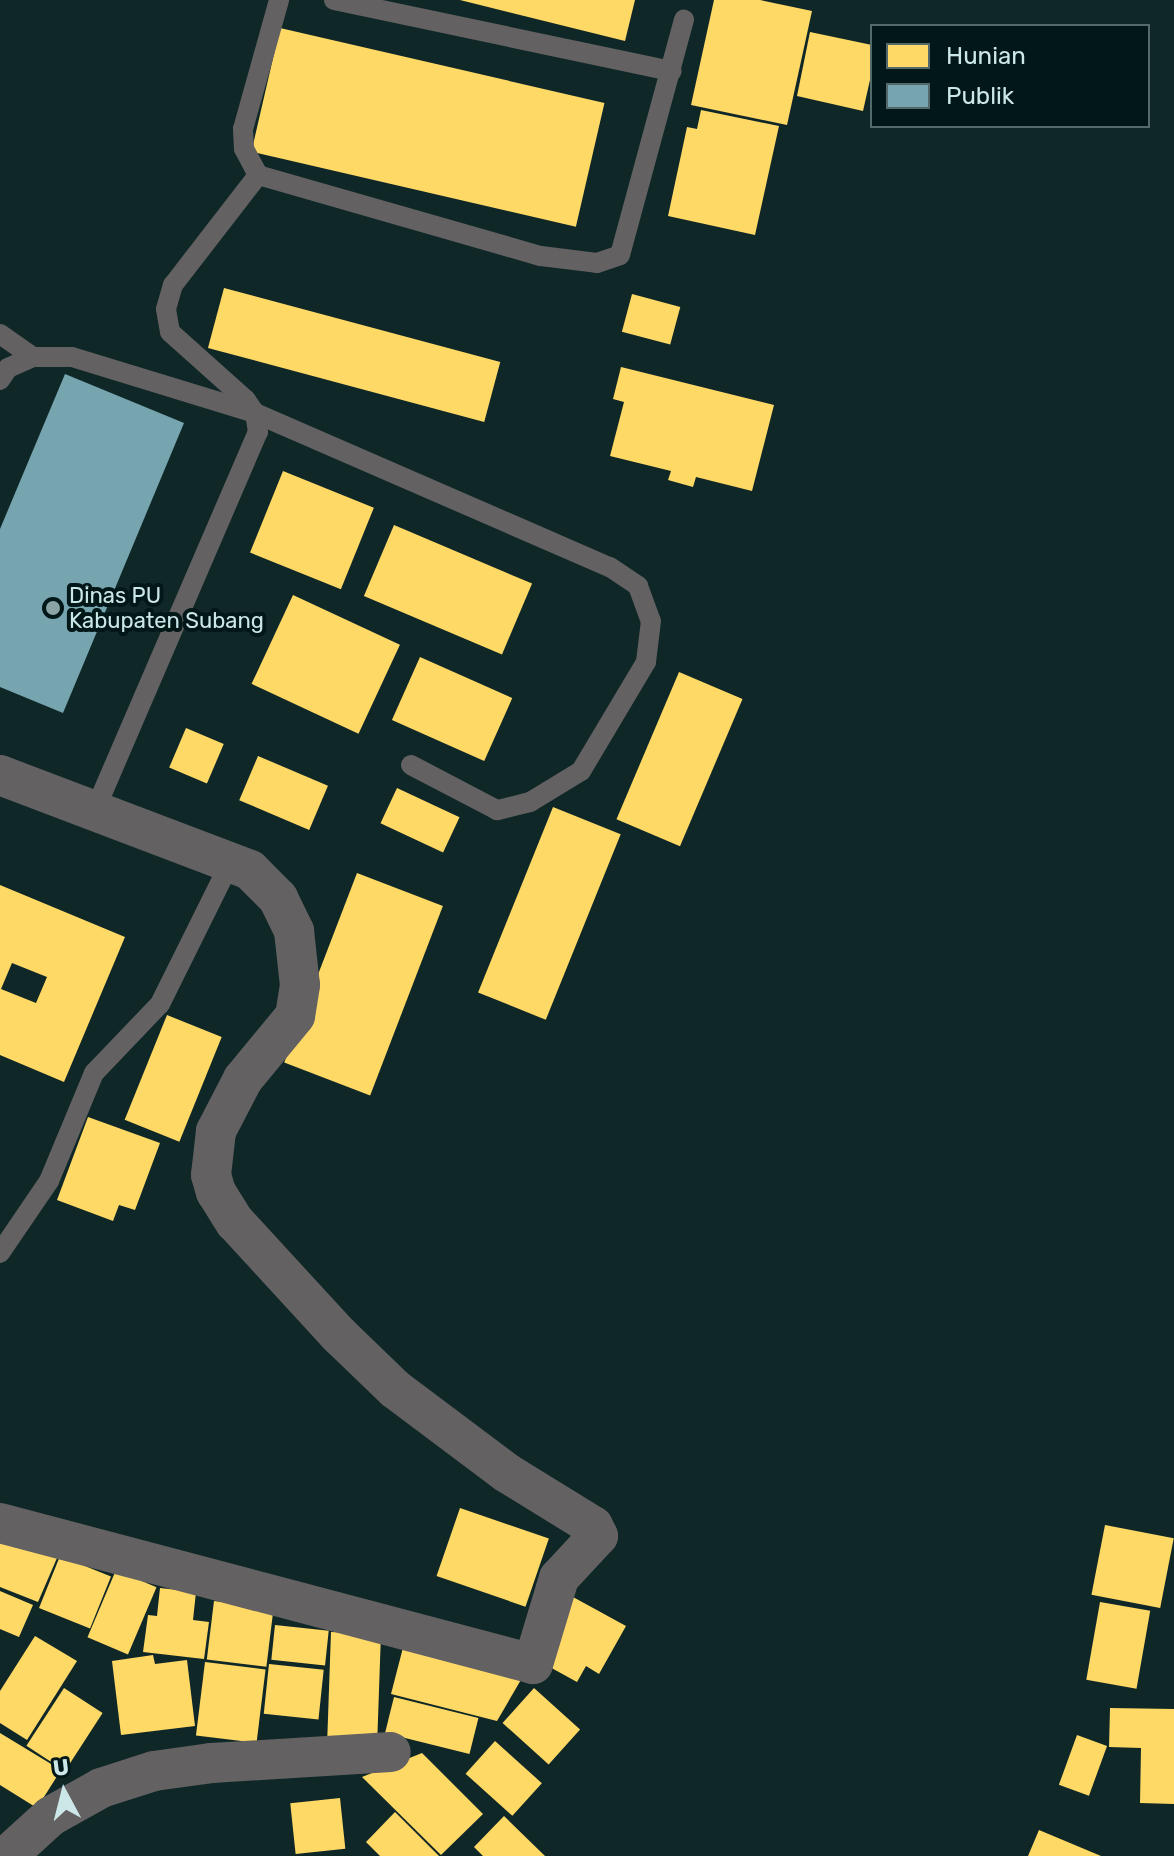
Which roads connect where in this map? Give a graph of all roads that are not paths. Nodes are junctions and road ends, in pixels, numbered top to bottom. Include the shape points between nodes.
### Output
1 (279, 0) edge
2 (334, 0) edge
3 (684, 20) dead end
4 (672, 71) junction
5 (258, 175) junction
6 (0, 334) edge
7 (33, 357) junction
8 (0, 380) edge
9 (255, 413) junction
10 (411, 765) dead end
11 (0, 775) edge
12 (95, 810) junction
13 (230, 863) junction
14 (0, 1253) edge
15 (0, 1523) edge
16 (391, 1752) dead end
17 (7, 1856) edge

1 - 5 lane via 243,129 244,149
2 - 4 lane
3 - 4 lane
4 - 5 lane via 620,255 597,263 541,256
5 - 9 lane via 173,285 166,309 170,332
6 - 7 lane
7 - 8 lane via 8,368
7 - 9 lane via 72,357
9 - 10 lane via 610,567 638,586 651,621 646,662 581,771 530,802 497,810
9 - 12 lane via 258,432
11 - 12 street
12 - 13 street
13 - 14 lane via 160,1004 94,1073 49,1181
13 - 15 street via 250,870 278,898 294,931 300,985 295,1016 243,1079 216,1131 211,1175 216,1192 235,1222 395,1389 507,1473 593,1526 598,1536 559,1578 533,1664
16 - 17 street via 154,1771 101,1788 51,1816

